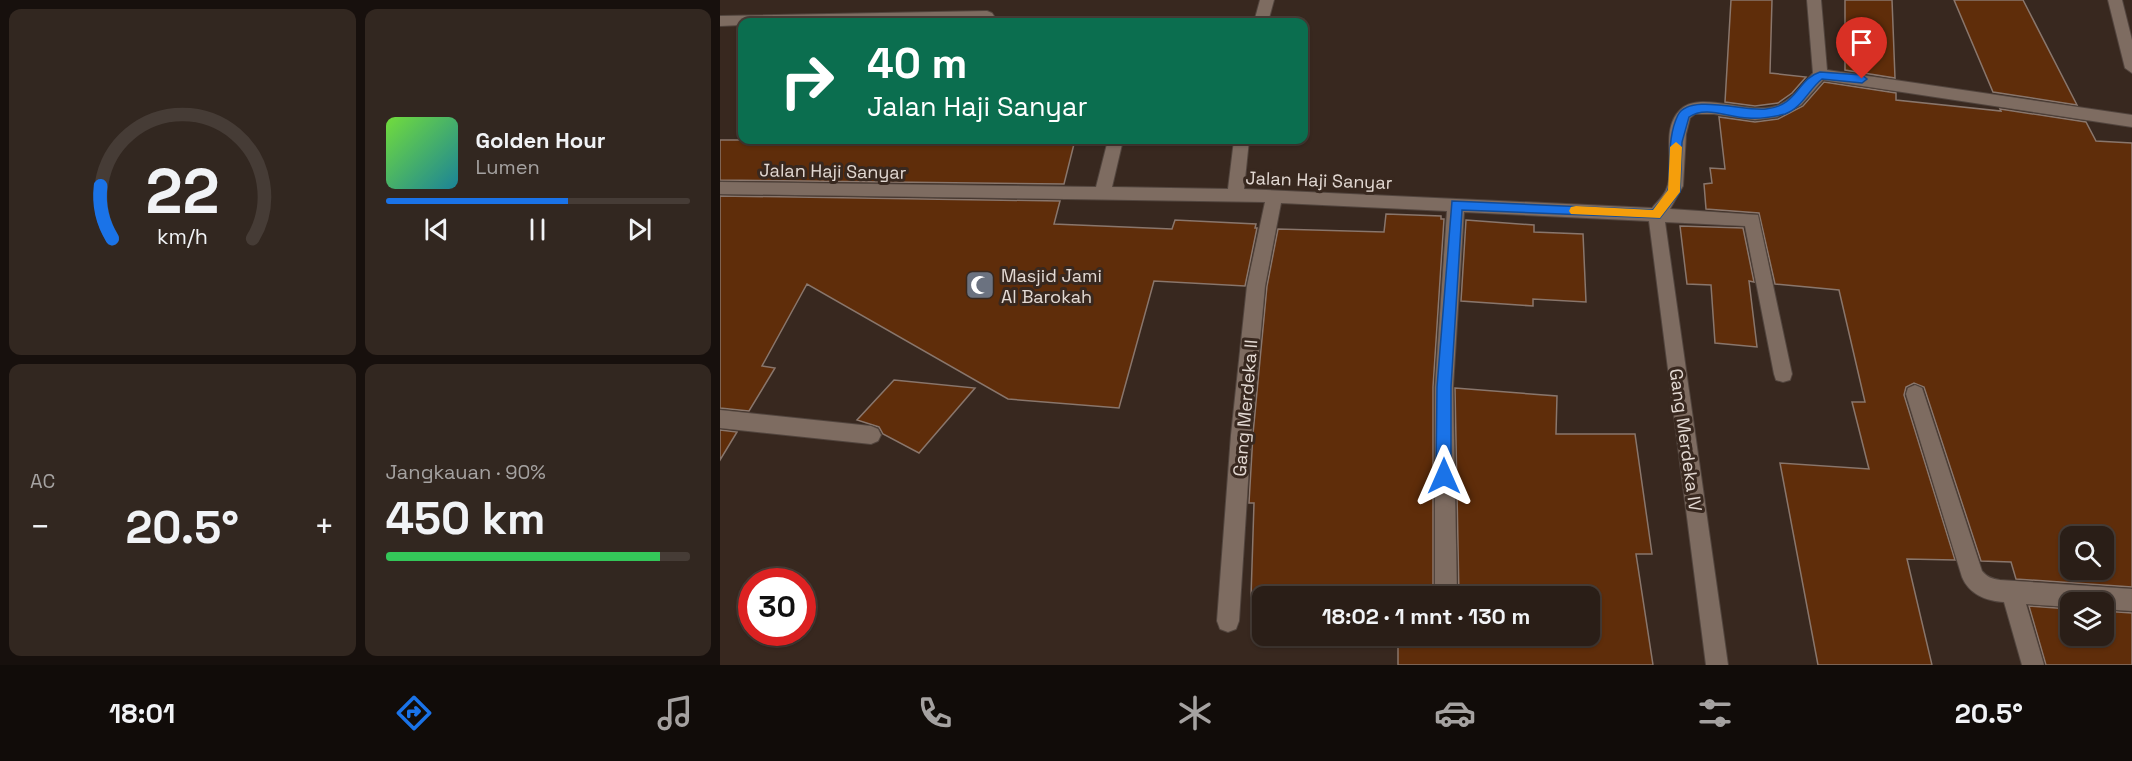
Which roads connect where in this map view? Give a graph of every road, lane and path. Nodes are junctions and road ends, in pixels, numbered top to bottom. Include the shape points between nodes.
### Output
1 (991, 0) edge
2 (1267, 0) edge
3 (1815, 0) edge
4 (2115, 0) edge
5 (987, 18) edge
6 (1262, 18) edge
7 (720, 21) edge
8 (738, 21) edge
9 (2132, 68) edge
10 (1820, 75) junction
11 (2132, 121) edge
12 (1114, 144) edge
13 (1242, 144) edge
14 (720, 188) edge
15 (1102, 194) junction
16 (1235, 196) junction
17 (1274, 196) junction
18 (1456, 205) junction
19 (1656, 215) junction
20 (1783, 374) dead end
21 (1915, 394) dead end
22 (720, 419) edge
23 (871, 435) dead end
24 (1446, 586) edge
25 (2012, 592) junction
26 (2132, 600) edge
27 (1228, 621) dead end
28 (1717, 665) edge
29 (2033, 665) edge

1 - 5 street
2 - 6 street
3 - 10 street
4 - 9 street
7 - 8 street
10 - 11 street
10 - 19 street via 1785,110 1747,114 1703,107 1684,115 1676,142 1674,192
12 - 15 street
13 - 16 street
14 - 15 street, Jalan Haji Sanyar
15 - 16 street, Jalan Haji Sanyar
16 - 17 street, Jalan Haji Sanyar
17 - 18 street, Jalan Haji Sanyar
17 - 27 street, Gang Merdeka II via 1256,286
18 - 19 street, Jalan Haji Sanyar
18 - 24 street via 1444,387
19 - 20 street, Jalan Haji Sanyar via 1752,220
19 - 28 street, Gang Merdeka IV
21 - 25 street via 1973,577 1990,591
22 - 23 street
25 - 26 street
25 - 29 street

